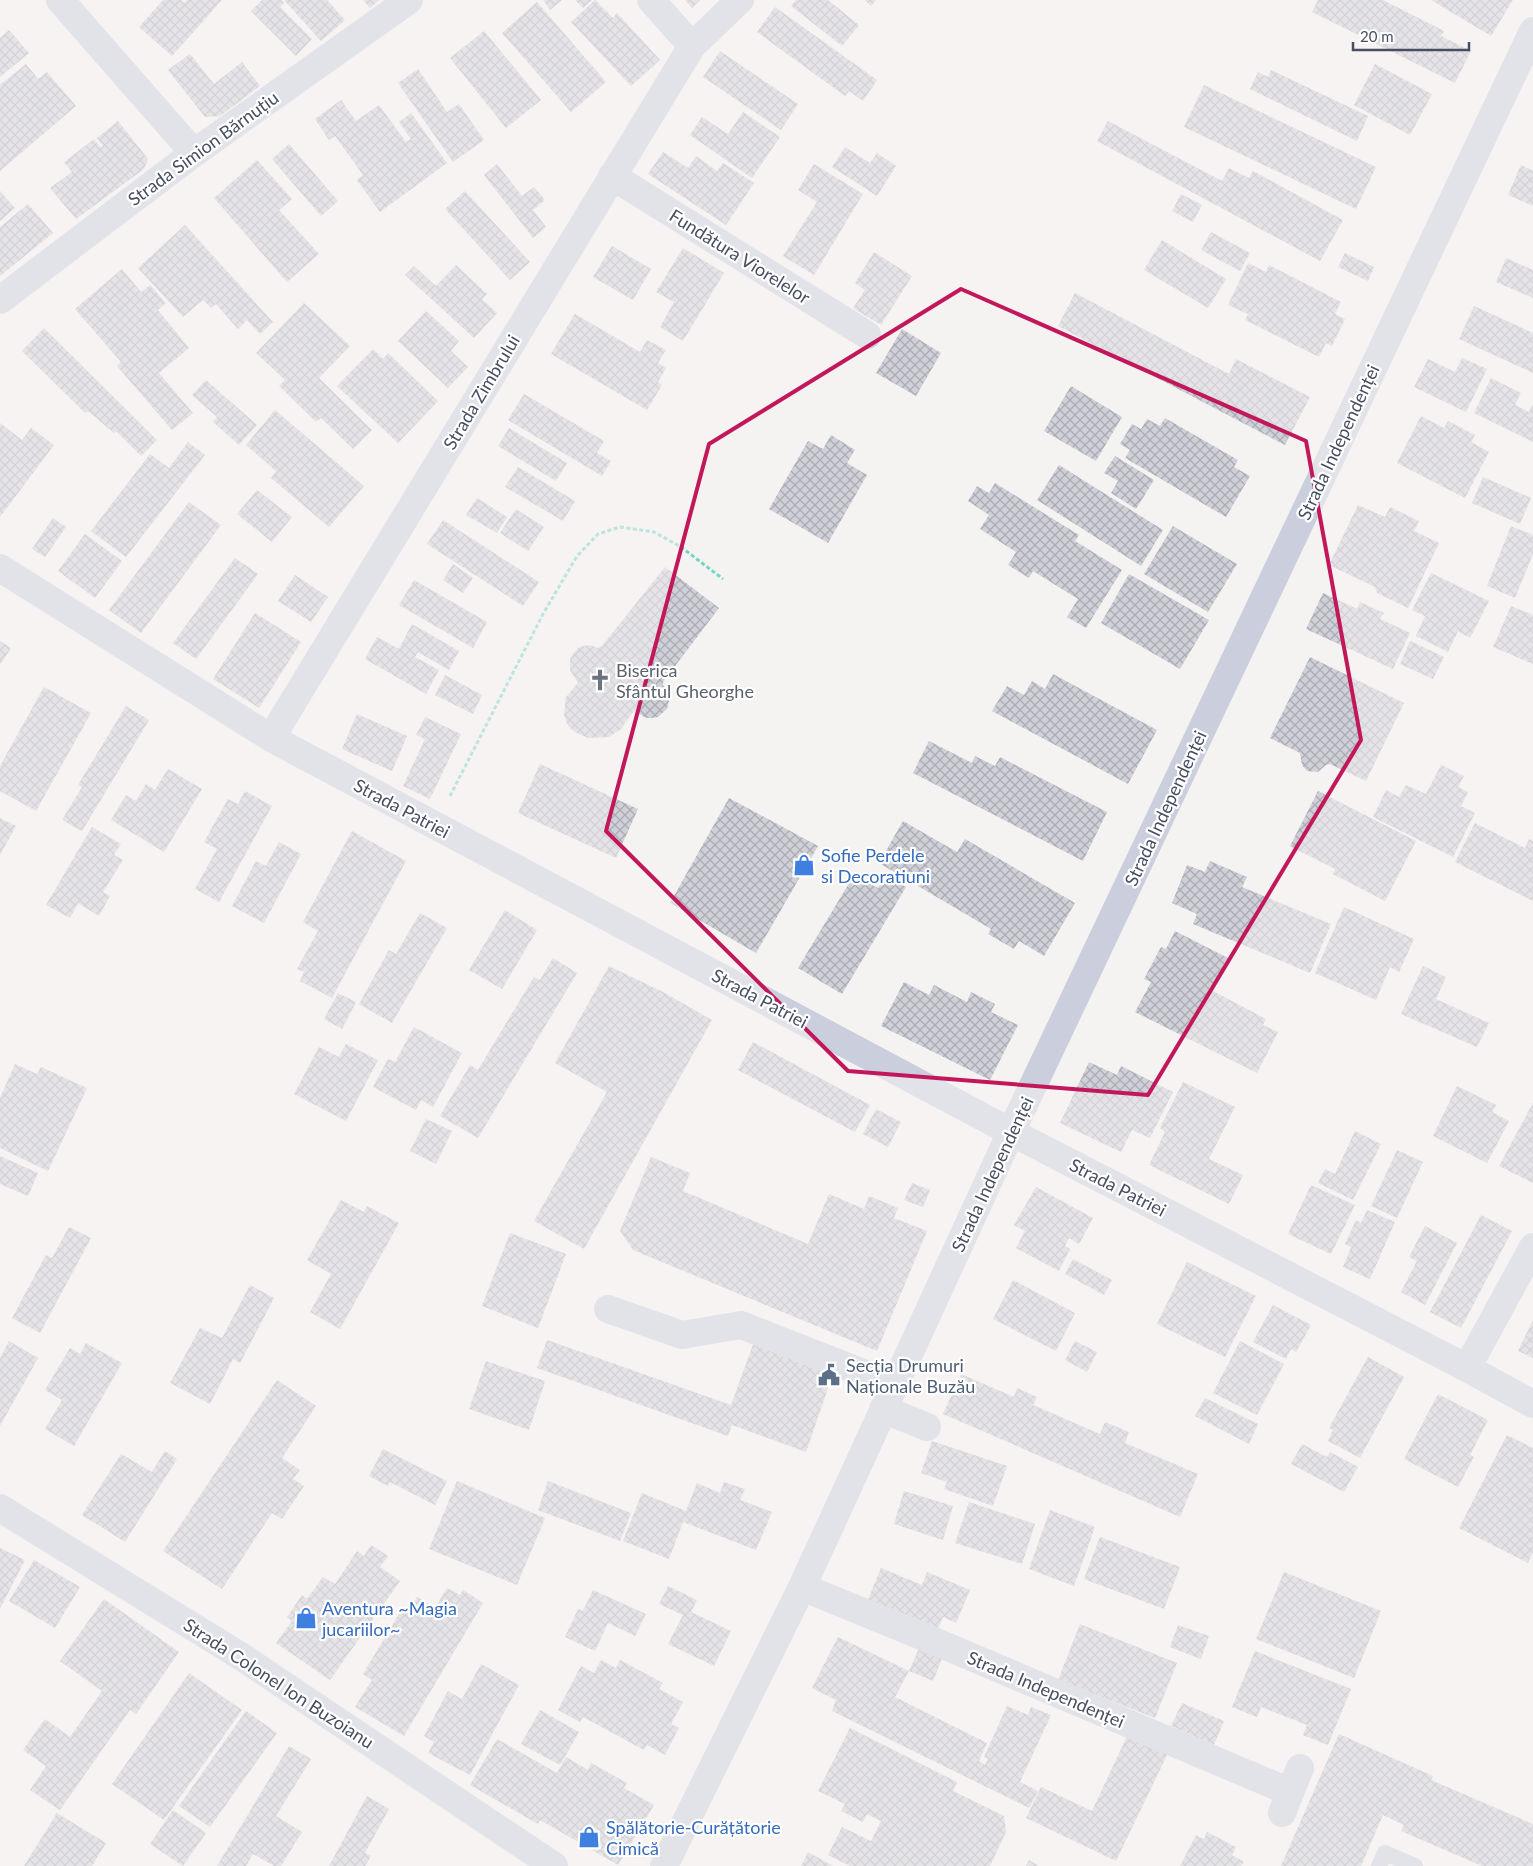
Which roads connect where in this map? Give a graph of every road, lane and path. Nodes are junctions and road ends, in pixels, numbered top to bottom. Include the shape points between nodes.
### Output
1 (61, 0) edge
2 (409, 0) edge
3 (651, 0) edge
4 (740, 0) edge
5 (1533, 31) edge
6 (692, 46) junction
7 (194, 154) junction
8 (612, 176) junction
9 (0, 300) edge
10 (867, 335) dead end
11 (0, 568) edge
12 (722, 579) dead end
13 (271, 738) junction
14 (435, 825) junction
15 (1011, 1132) junction
16 (1533, 1247) edge
17 (608, 1309) dead end
18 (1467, 1368) junction
19 (888, 1398) junction
20 (1533, 1404) edge
21 (927, 1427) dead end
22 (0, 1508) edge
23 (802, 1588) junction
24 (1291, 1791) dead end
25 (554, 1866) edge
26 (664, 1866) edge
27 (1379, 1866) edge
28 (1415, 1866) edge

1 - 7 street
2 - 7 street, Strada Simion Bărnuțiu
3 - 6 street
4 - 6 street, Strada Zimbrului
5 - 15 street, Strada Independenței
6 - 8 street, Strada Zimbrului
7 - 9 street, Strada Simion Bărnuțiu
8 - 10 street, Fundătura Viorelelor
8 - 13 street, Strada Zimbrului
11 - 13 street, Strada Patriei
12 - 14 path via 681,547 654,532 620,528 598,534 578,556 543,614
13 - 14 street, Strada Patriei
14 - 15 street, Strada Patriei
15 - 18 street, Strada Patriei
15 - 19 street, Strada Independenței
16 - 18 street
17 - 19 street via 682,1335 741,1325
18 - 20 street, Strada Patriei
19 - 21 street
19 - 23 street, Strada Independenței
22 - 25 street, Strada Colonel Ion Buzoianu via 242,1657
23 - 24 street, Strada Independenței
23 - 26 street, Strada Independenței
27 - 28 lane via 1385,1853

